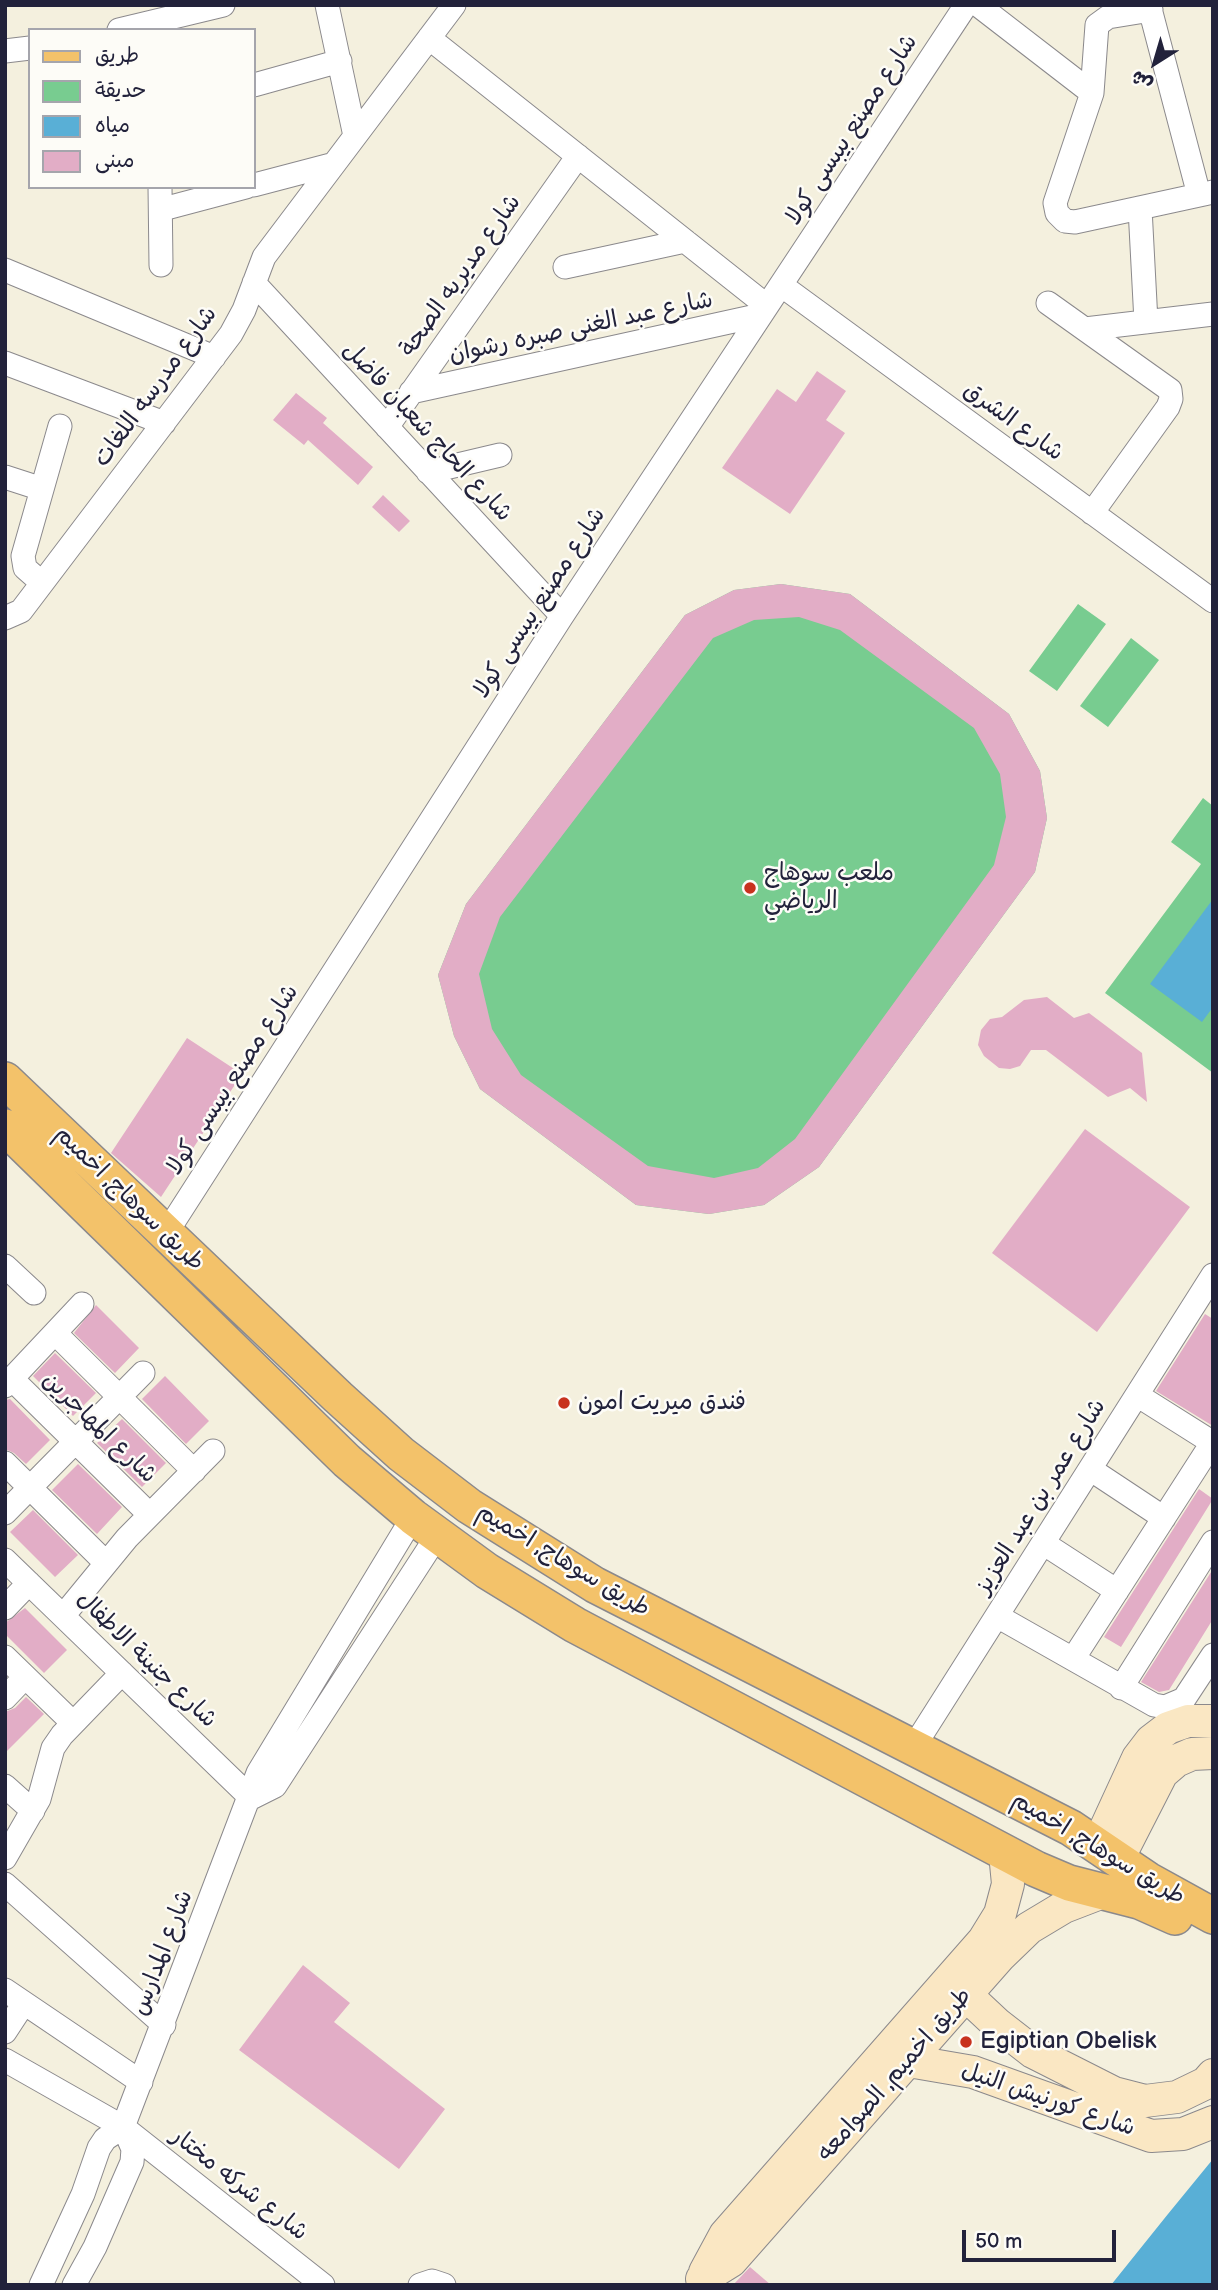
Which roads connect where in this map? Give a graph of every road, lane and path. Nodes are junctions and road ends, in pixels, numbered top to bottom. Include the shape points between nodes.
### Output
1 (223, 5) edge
2 (327, 5) edge
3 (454, 5) edge
4 (966, 5) edge
5 (978, 5) edge
6 (1150, 8) edge
7 (127, 28) edge
8 (429, 38) junction
9 (28, 48) edge
10 (5, 51) edge
11 (340, 61) junction
12 (256, 84) edge
13 (1092, 93) junction
14 (355, 136) junction
15 (578, 156) junction
16 (334, 164) junction
17 (256, 184) edge
18 (231, 189) edge
19 (1206, 193) edge
20 (162, 198) edge
21 (1140, 208) junction
22 (685, 241) junction
23 (161, 265) dead end
24 (565, 267) dead end
25 (5, 270) edge
26 (254, 283) junction
27 (781, 285) junction
28 (1048, 303) dead end
29 (764, 310) junction
30 (1213, 314) edge
31 (1146, 322) junction
32 (1085, 329) junction
33 (214, 357) junction
34 (5, 363) edge
35 (411, 392) junction
36 (164, 423) junction
37 (60, 426) dead end
38 (387, 427) junction
39 (500, 455) dead end
40 (428, 472) junction
41 (5, 477) edge
42 (42, 489) junction
43 (1092, 513) junction
44 (42, 583) junction
45 (1213, 601) edge
46 (562, 616) junction
47 (5, 618) edge
48 (5, 1080) edge
49 (5, 1127) edge
50 (165, 1235) junction
51 (5, 1266) edge
52 (1210, 1284) edge
53 (34, 1293) dead end
54 (82, 1304) dead end
55 (56, 1334) junction
56 (143, 1373) dead end
57 (8, 1382) edge
58 (1137, 1395) junction
59 (119, 1397) junction
60 (75, 1442) junction
61 (1213, 1443) edge
62 (212, 1451) dead end
63 (5, 1463) edge
64 (1090, 1469) junction
65 (194, 1471) junction
66 (30, 1488) junction
67 (5, 1513) edge
68 (149, 1514) junction
69 (1164, 1518) junction
70 (425, 1527) junction
71 (1213, 1542) edge
72 (1043, 1543) junction
73 (5, 1560) edge
74 (105, 1562) junction
75 (29, 1583) junction
76 (595, 1585) junction
77 (1117, 1591) junction
78 (5, 1608) edge
79 (63, 1616) junction
80 (996, 1616) junction
81 (575, 1625) junction
82 (1213, 1655) edge
83 (5, 1657) edge
84 (1073, 1660) junction
85 (122, 1673) junction
86 (25, 1677) junction
87 (1121, 1688) junction
88 (5, 1698) edge
89 (1213, 1721) edge
90 (73, 1723) junction
91 (913, 1748) junction
92 (1213, 1753) edge
93 (5, 1786) edge
94 (251, 1798) junction
95 (33, 1811) junction
96 (1108, 1852) junction
97 (1005, 1853) junction
98 (5, 1858) edge
99 (5, 1884) edge
100 (1103, 1892) junction
101 (1209, 1923) edge
102 (957, 1986) junction
103 (15, 1997) edge
104 (164, 2025) junction
105 (5, 2032) edge
106 (896, 2058) junction
107 (5, 2060) edge
108 (1213, 2075) edge
109 (141, 2082) junction
110 (1213, 2122) edge
111 (123, 2127) junction
112 (700, 2282) edge
113 (43, 2284) edge
114 (74, 2285) edge
115 (323, 2285) edge
116 (420, 2285) edge
117 (443, 2285) edge

1 - 7 street
2 - 11 street
3 - 8 street, شارع مدرسه اللغات
4 - 27 street, شارع مصنع بيبسى كولا
5 - 13 street
6 - 13 street via 1108,17 1097,25
6 - 19 street
8 - 14 street, شارع مدرسه اللغات
8 - 15 street
9 - 10 street
11 - 12 street
11 - 14 street
13 - 21 street via 1055,203 1057,213 1065,221 1075,222
14 - 16 street, شارع مدرسه اللغات
15 - 22 street
15 - 35 street, شارع مديريه الصحة
16 - 17 street
16 - 26 street, شارع مدرسه اللغات via 264,257
18 - 20 street
19 - 21 street
20 - 23 street
21 - 31 street
22 - 24 street
22 - 29 street
25 - 33 street
26 - 33 street, شارع مدرسه اللغات via 231,334
26 - 38 street, شارع الحاج شعبان فاضل
27 - 29 street, شارع مصنع بيبسى كولا
27 - 43 street, شارع الشرق
28 - 32 street
29 - 35 street, شارع عبد الغنى صبره رشوان
29 - 46 street, شارع مصنع بيبسى كولا
30 - 31 street
31 - 32 street
32 - 43 street via 1164,383 1171,399
33 - 36 street, شارع مدرسه اللغات
34 - 36 street
35 - 38 street, شارع مديريه الصحة
36 - 44 street, شارع مدرسه اللغات
37 - 42 street
38 - 40 street, شارع الحاج شعبان فاضل
39 - 40 street
40 - 46 street, شارع الحاج شعبان فاضل
41 - 42 street
42 - 44 street via 22,562
43 - 45 street, شارع الشرق
44 - 47 street, شارع مدرسه اللغات via 21,611
46 - 50 street, شارع مصنع بيبسى كولا
48 - 50 main road, طريق سوهاج, اخميم
49 - 70 main road, طريق سوهاج, اخميم via 347,1461
50 - 76 main road, طريق سوهاج, اخميم via 401,1454 469,1506
51 - 53 street
52 - 58 street, شارع عمر بن عبد العزيز
54 - 55 street
55 - 57 street
55 - 59 street
56 - 59 street
57 - 60 street, شارع المهاجرين
58 - 61 street
58 - 64 street, شارع عمر بن عبد العزيز
59 - 60 street
59 - 65 street
60 - 66 street
60 - 68 street, شارع المهاجرين
61 - 69 street
62 - 65 street
63 - 66 street
64 - 69 street
64 - 72 street, شارع عمر بن عبد العزيز
65 - 68 street
66 - 67 street
66 - 74 street
68 - 74 street
69 - 77 street
70 - 81 main road, طريق سوهاج, اخميم
70 - 94 street, شارع المدارس via 264,1762
71 - 87 street
72 - 77 street
72 - 80 street, شارع عمر بن عبد العزيز
73 - 75 street, شارع جنينة الاطفال
74 - 79 street
75 - 78 street
75 - 79 street, شارع جنينة الاطفال
76 - 81 main road
76 - 91 main road, طريق سوهاج, اخميم
77 - 84 street
79 - 85 street, شارع جنينة الاطفال
80 - 84 street
80 - 91 street, شارع عمر بن عبد العزيز
81 - 97 main road, طريق سوهاج, اخميم
82 - 87 street via 1184,1699 1175,1704 1154,1705
83 - 86 street
84 - 87 street
85 - 90 street
85 - 94 street, شارع جنينة الاطفال
86 - 88 street
86 - 90 street
89 - 96 main road via 1188,1721 1151,1741 1138,1758
90 - 95 street via 54,1748
91 - 96 main road, طريق سوهاج, اخميم via 1042,1812
92 - 96 main road via 1192,1754 1162,1773
93 - 95 street
94 - 104 street, شارع المدارس
95 - 98 street
96 - 101 main road, طريق سوهاج, اخميم
97 - 100 main road, طريق سوهاج, اخميم via 1069,1883
97 - 102 main road, طريق اخميم, الصوامعه via 1008,1884 1000,1914
99 - 104 street
100 - 101 main road, طريق سوهاج, اخميم
100 - 102 main road, طريق اخميم, الصوامعه via 1064,1907 1029,1928
102 - 106 main road, طريق اخميم, الصوامعه
102 - 108 main road, شارع كورنيش النيل via 1033,2052 1114,2093 1145,2101 1177,2097
103 - 105 street
103 - 109 street
104 - 109 street, شارع المدارس
106 - 110 main road, شارع كورنيش النيل via 973,2071 1152,2136 1184,2134
106 - 112 main road, طريق اخميم, الصوامعه via 731,2261
107 - 111 street, شارع شركه مختار
109 - 111 street, شارع المدارس
111 - 113 street, شارع المدارس via 99,2148
111 - 114 street via 133,2149 132,2162
111 - 115 street, شارع شركه مختار
116 - 117 street via 432,2281

